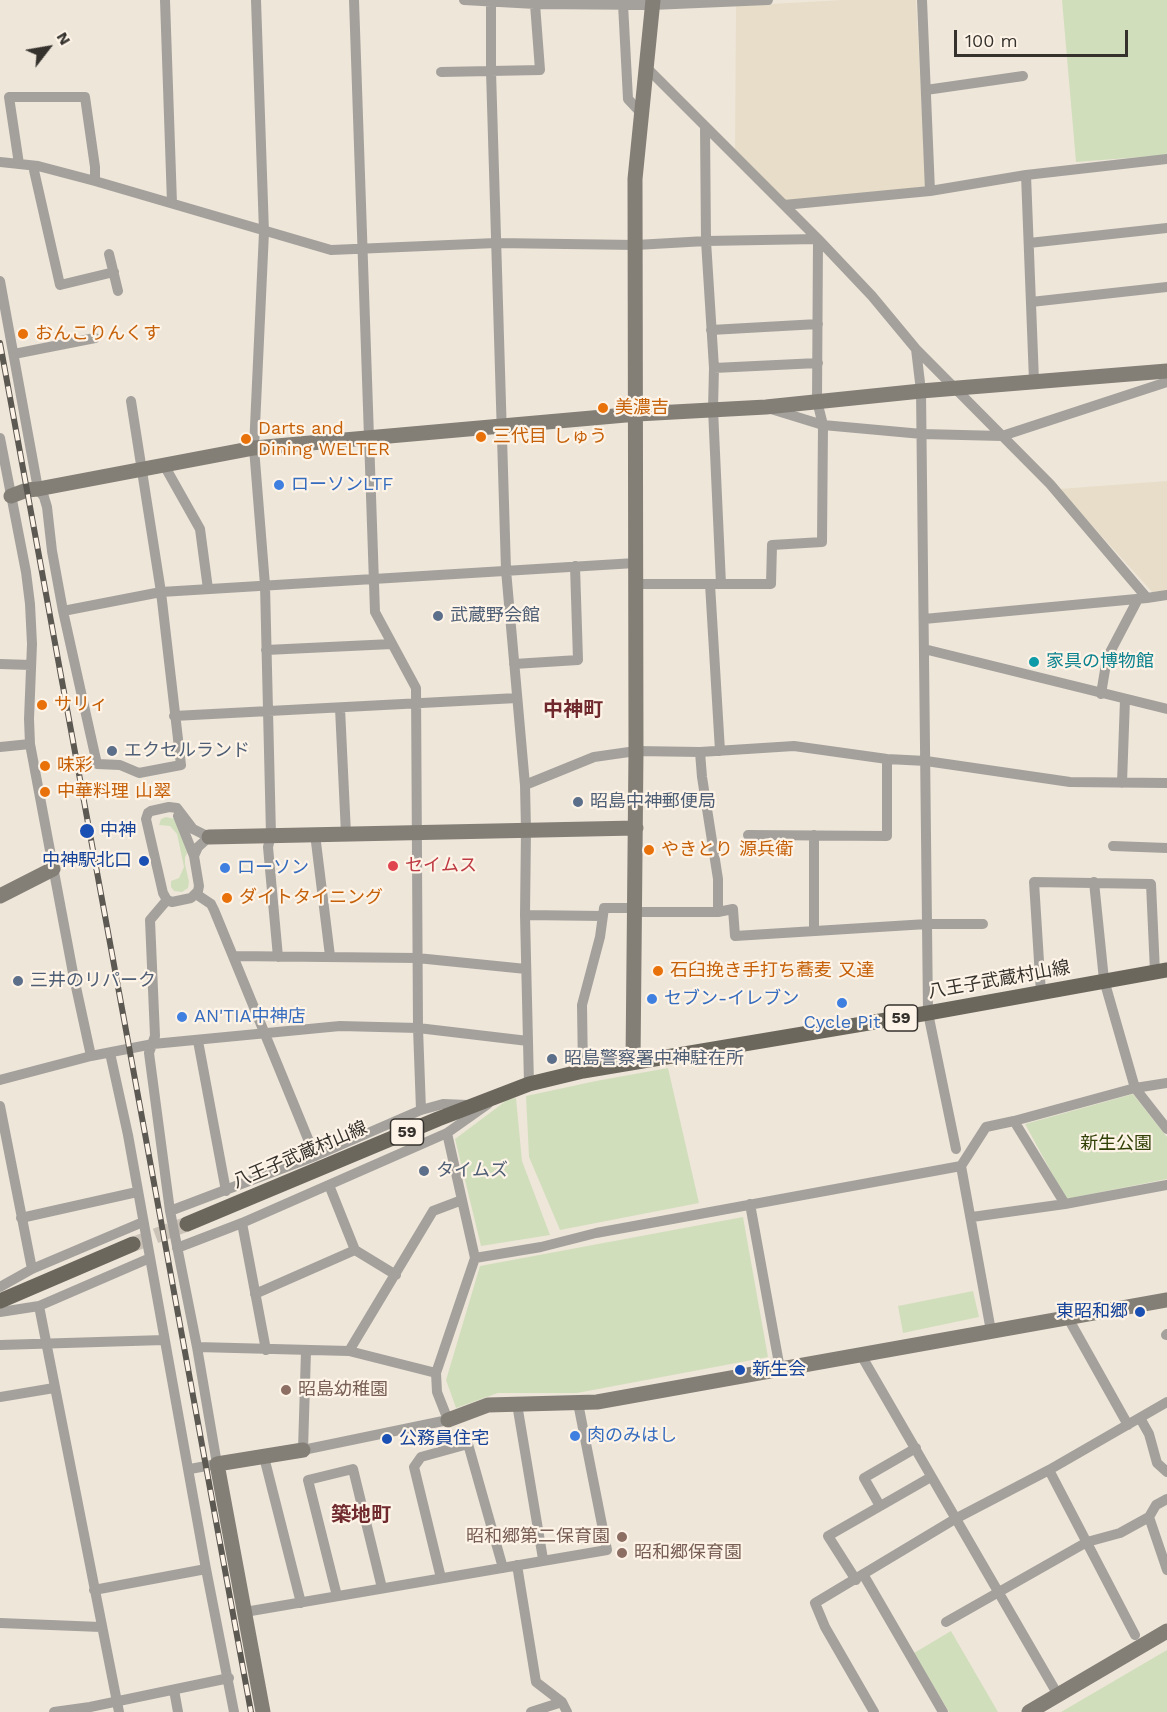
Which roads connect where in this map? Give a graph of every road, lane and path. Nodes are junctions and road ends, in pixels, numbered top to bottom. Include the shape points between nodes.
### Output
1 (165, 0) edge
2 (256, 0) edge
3 (354, 0) edge
4 (464, 0) edge
5 (768, 0) edge
6 (922, 0) edge
7 (491, 1) edge
8 (721, 2) edge
9 (652, 3) edge
10 (535, 4) junction
11 (623, 4) junction
12 (646, 67) junction
13 (491, 71) junction
14 (441, 72) dead end
15 (1023, 76) dead end
16 (926, 90) junction
17 (642, 114) junction
18 (705, 126) junction
19 (1167, 159) edge
20 (0, 162) edge
21 (19, 164) junction
22 (33, 166) junction
23 (1026, 175) junction
24 (95, 181) junction
25 (930, 191) junction
26 (172, 203) junction
27 (784, 205) junction
28 (1167, 228) edge
29 (264, 232) junction
30 (818, 240) junction
31 (706, 241) junction
32 (496, 243) junction
33 (1029, 243) junction
34 (636, 245) junction
35 (362, 248) junction
36 (109, 254) dead end
37 (114, 272) junction
38 (0, 281) edge
39 (1167, 287) edge
40 (118, 291) dead end
41 (1031, 303) junction
42 (818, 324) junction
43 (711, 330) junction
44 (95, 338) dead end
45 (916, 349) junction
46 (14, 354) junction
47 (818, 363) junction
48 (714, 368) junction
49 (1167, 371) edge
50 (1034, 381) junction
51 (1167, 382) edge
52 (957, 388) junction
53 (921, 391) junction
54 (818, 400) junction
55 (132, 401) dead end
56 (766, 407) junction
57 (712, 410) junction
58 (637, 414) junction
59 (823, 425) junction
60 (502, 426) junction
61 (922, 434) junction
62 (1002, 436) junction
63 (0, 438) edge
64 (368, 438) junction
65 (254, 448) junction
66 (164, 465) junction
67 (141, 470) junction
68 (38, 489) junction
69 (6, 496) edge
70 (635, 563) junction
71 (575, 566) junction
72 (506, 570) junction
73 (374, 579) junction
74 (635, 584) junction
75 (716, 584) junction
76 (265, 585) junction
77 (208, 589) junction
78 (161, 592) junction
79 (1167, 595) edge
80 (1143, 599) junction
81 (63, 611) junction
82 (924, 619) junction
83 (392, 644) junction
84 (924, 649) junction
85 (266, 650) junction
86 (0, 664) edge
87 (514, 664) junction
88 (31, 665) junction
89 (1101, 694) junction
90 (517, 698) junction
91 (1125, 699) junction
92 (415, 703) junction
93 (340, 708) junction
94 (1167, 709) edge
95 (267, 711) junction
96 (174, 717) junction
97 (30, 744) junction
98 (0, 747) edge
99 (636, 751) junction
100 (720, 751) junction
101 (700, 752) junction
102 (887, 759) junction
103 (926, 761) junction
104 (1122, 783) junction
105 (1167, 783) edge
106 (525, 784) junction
107 (169, 807) junction
108 (636, 828) junction
109 (526, 830) junction
110 (417, 832) junction
111 (315, 834) junction
112 (346, 834) junction
113 (271, 835) junction
114 (748, 835) dead end
115 (814, 835) junction
116 (209, 837) junction
117 (1113, 846) dead end
118 (1167, 848) edge
119 (194, 856) junction
120 (53, 869) junction
121 (1094, 882) junction
122 (196, 894) junction
123 (0, 896) edge
124 (167, 900) junction
125 (635, 910) junction
126 (718, 912) junction
127 (525, 915) junction
128 (603, 916) junction
129 (927, 924) junction
130 (983, 925) dead end
131 (814, 931) junction
132 (233, 956) junction
133 (330, 956) junction
134 (278, 957) junction
135 (417, 958) junction
136 (526, 969) junction
137 (1161, 971) edge
138 (1104, 980) junction
139 (1041, 993) junction
140 (928, 1013) junction
141 (418, 1028) junction
142 (264, 1033) junction
143 (198, 1041) junction
144 (528, 1041) junction
145 (153, 1044) junction
146 (110, 1053) junction
147 (91, 1056) junction
148 (633, 1062) junction
149 (583, 1071) junction
150 (0, 1080) edge
151 (1167, 1083) edge
152 (529, 1084) junction
153 (1135, 1088) junction
154 (508, 1090) junction
155 (471, 1105) junction
156 (0, 1106) edge
157 (421, 1110) junction
158 (1014, 1121) junction
159 (1167, 1129) edge
160 (447, 1133) junction
161 (956, 1149) dead end
162 (315, 1156) junction
163 (961, 1166) junction
164 (329, 1185) junction
165 (1167, 1185) edge
166 (226, 1191) junction
167 (137, 1192) junction
168 (462, 1200) junction
169 (750, 1204) junction
170 (1065, 1204) junction
171 (170, 1211) junction
172 (972, 1217) junction
173 (21, 1218) junction
174 (143, 1222) junction
175 (242, 1223) junction
176 (188, 1224) tunnel mouth
177 (134, 1244) tunnel mouth
178 (177, 1248) junction
179 (355, 1250) junction
180 (150, 1258) junction
181 (475, 1258) junction
182 (32, 1269) junction
183 (396, 1275) junction
184 (0, 1287) edge
185 (255, 1294) junction
186 (1167, 1300) edge
187 (0, 1301) edge
188 (39, 1306) junction
189 (0, 1312) edge
190 (1068, 1318) junction
191 (991, 1331) junction
192 (165, 1340) junction
193 (0, 1345) edge
194 (46, 1345) junction
195 (197, 1347) junction
196 (266, 1350) junction
197 (306, 1351) junction
198 (349, 1351) junction
199 (861, 1355) junction
200 (780, 1369) junction
201 (436, 1373) junction
202 (54, 1388) junction
203 (0, 1397) edge
204 (1167, 1402) edge
205 (578, 1403) junction
206 (517, 1404) junction
207 (1140, 1418) junction
208 (447, 1420) junction
209 (1128, 1425) junction
210 (916, 1448) junction
211 (303, 1450) junction
212 (264, 1457) junction
213 (217, 1464) junction
214 (190, 1469) junction
215 (1049, 1470) junction
216 (1167, 1472) edge
217 (931, 1477) junction
218 (1167, 1499) edge
219 (880, 1506) junction
220 (1149, 1517) junction
221 (955, 1519) junction
222 (1087, 1542) junction
223 (543, 1559) junction
224 (517, 1565) junction
225 (502, 1568) junction
226 (206, 1569) junction
227 (1167, 1570) edge
228 (860, 1577) junction
229 (441, 1578) junction
230 (382, 1588) junction
231 (94, 1590) junction
232 (999, 1592) junction
233 (337, 1596) junction
234 (301, 1603) junction
235 (245, 1612) junction
236 (946, 1622) dead end
237 (0, 1623) edge
238 (101, 1628) junction
239 (1167, 1631) edge
240 (1135, 1635) dead end
241 (229, 1678) junction
242 (174, 1690) junction
243 (1058, 1695) junction
244 (118, 1707) edge
245 (565, 1707) edge
246 (61, 1712) edge
247 (178, 1712) edge
248 (234, 1712) edge
249 (263, 1712) edge
250 (531, 1712) edge
251 (874, 1712) edge
252 (943, 1712) edge
253 (1029, 1712) edge

1 - 26 street
2 - 29 street
3 - 35 street
4 - 7 street
5 - 8 street
6 - 16 street
7 - 10 street
7 - 13 street
8 - 9 street
9 - 11 street
9 - 12 street
10 - 11 street
10 - 13 street via 540,70
11 - 17 street via 628,99
12 - 17 street
12 - 18 street
13 - 14 street
13 - 32 street
15 - 16 street
16 - 25 street
17 - 34 street via 635,179
18 - 27 street
18 - 31 street
19 - 23 street
20 - 21 street
21 - 22 street
21 - 24 street via 9,97 85,97
22 - 24 street
22 - 37 street via 60,285
23 - 25 street
23 - 33 street
24 - 26 street
25 - 27 street
26 - 29 street
27 - 30 street
28 - 33 street
29 - 35 street via 331,250
29 - 65 street
30 - 31 street
30 - 42 street
30 - 45 street
31 - 34 street
31 - 43 street
32 - 34 street
32 - 35 street
32 - 60 street
33 - 41 street
34 - 58 street
35 - 64 street
36 - 37 street
37 - 40 street
38 - 46 street
39 - 41 street
41 - 50 street
42 - 43 street
42 - 47 street
43 - 48 street
44 - 46 street
45 - 52 street
45 - 53 street
46 - 68 street
47 - 48 street
47 - 54 street
48 - 57 street
49 - 50 street
50 - 52 street
51 - 62 street
52 - 53 street
52 - 62 street
53 - 54 street
53 - 61 street
54 - 56 street
54 - 59 street
55 - 67 street
56 - 57 street
56 - 59 street
57 - 58 street
57 - 75 street
58 - 60 street
58 - 70 street
59 - 61 street
59 - 75 street via 822,542 772,545 771,584
60 - 64 street
60 - 72 street
61 - 62 street
61 - 82 street
62 - 80 street via 1050,484
63 - 69 street
64 - 65 street
64 - 73 street
65 - 66 street
65 - 76 street
66 - 67 street
66 - 77 street via 200,528
67 - 68 street
67 - 78 street
68 - 69 street
68 - 81 street via 47,507
69 - 88 street via 28,586
70 - 71 street
70 - 74 street
71 - 72 street
71 - 87 street via 578,660
72 - 73 street
72 - 87 street
73 - 76 street
73 - 83 street via 375,612
74 - 75 street
74 - 99 street
75 - 100 street
76 - 77 street
76 - 85 street
77 - 78 street
78 - 81 street
78 - 96 street
79 - 80 street
80 - 82 street
80 - 89 street via 1107,658
81 - 96 street via 97,764 120,765 139,773 181,765
82 - 84 street
83 - 85 street
83 - 92 street via 416,688
84 - 89 street
84 - 103 street
85 - 95 street
86 - 88 street
87 - 90 street
88 - 97 street
89 - 91 street
90 - 92 street
90 - 106 street
91 - 94 street
91 - 104 street
92 - 93 street
92 - 110 street
93 - 95 street
93 - 112 street
95 - 96 street
95 - 113 street
97 - 98 street
97 - 120 street
99 - 101 street
99 - 106 street via 594,757
99 - 108 street
100 - 101 street
100 - 102 street via 794,746
101 - 126 street via 718,879
102 - 103 street
102 - 115 street via 887,836
103 - 104 street via 1070,782
103 - 129 street
104 - 105 street
106 - 109 street
107 - 116 street via 177,808 193,829
107 - 119 street via 177,814
107 - 124 street via 146,816
108 - 109 street
108 - 125 street
109 - 110 street
109 - 127 street
110 - 112 street
110 - 135 street
111 - 112 street
111 - 113 street
111 - 133 street
113 - 116 street
113 - 134 street via 268,847
114 - 115 street
115 - 131 street
116 - 119 street
117 - 118 street
119 - 122 street via 199,886
120 - 123 street
120 - 147 street
121 - 137 street via 1151,884
121 - 138 street
121 - 139 street via 1034,882
122 - 124 street via 187,900
122 - 132 street via 211,904
124 - 145 street via 150,920
125 - 126 street
125 - 128 street via 604,908
125 - 148 street
126 - 131 street via 733,909 735,936
127 - 128 street
127 - 136 street
128 - 149 street via 582,1005
129 - 130 street
129 - 131 street
129 - 140 street
132 - 134 street
132 - 142 street
133 - 134 street
133 - 135 street
135 - 136 street
135 - 141 street
136 - 144 street
137 - 138 main road, 八王子武蔵村山線 / 59
138 - 139 main road, 八王子武蔵村山線 / 59
138 - 153 street
139 - 140 main road, 八王子武蔵村山線 / 59
140 - 148 main road, 八王子武蔵村山線 / 59
140 - 161 street
141 - 142 street via 340,1026
141 - 144 street
141 - 157 street
142 - 143 street
142 - 162 street
143 - 145 street
143 - 166 street
144 - 152 street
145 - 146 street
145 - 171 street via 149,1053
146 - 147 street
146 - 167 street
147 - 150 street
148 - 149 main road, 八王子武蔵村山線 / 59
149 - 152 main road, 八王子武蔵村山線 / 59
151 - 153 street
152 - 154 main road, 八王子武蔵村山線 / 59
153 - 158 street
153 - 159 street
154 - 155 main road, 八王子武蔵村山線 / 59
154 - 160 street
155 - 157 street via 443,1104
155 - 176 main road, 八王子武蔵村山線 / 59
156 - 173 street
157 - 162 street
158 - 163 street via 986,1127
158 - 170 street
160 - 164 street
160 - 168 street
162 - 166 street
163 - 169 street
163 - 172 street
164 - 175 street
164 - 179 street
165 - 170 street
166 - 171 street
167 - 173 street
167 - 174 street
168 - 181 street
168 - 183 street via 433,1211
169 - 181 street
169 - 200 street
170 - 172 street
171 - 178 street
172 - 191 street
173 - 182 street
174 - 180 street
174 - 182 street
175 - 178 street
175 - 185 street
177 - 187 main road
178 - 195 street
179 - 183 street
179 - 185 street
180 - 188 street
180 - 192 street
181 - 201 street
182 - 184 street
183 - 198 street
185 - 196 street
186 - 190 street
188 - 189 street
188 - 194 street
190 - 191 street
190 - 209 street
191 - 199 street
192 - 194 street
192 - 214 street
193 - 194 street
194 - 202 street
195 - 196 street
195 - 213 street
196 - 197 street
197 - 198 street
197 - 211 street
198 - 201 street
199 - 200 street
199 - 210 street
200 - 205 street
201 - 208 street via 437,1392
202 - 203 street
202 - 231 street
204 - 207 street
205 - 206 street
205 - 223 street via 607,1550
206 - 208 street via 488,1405
206 - 223 street
207 - 209 street
207 - 216 street via 1157,1463
208 - 211 street
209 - 215 street
210 - 217 street
210 - 219 street via 864,1478
211 - 212 street
212 - 213 street
212 - 234 street
213 - 214 street
213 - 235 street
214 - 226 street
215 - 221 street
215 - 222 street
217 - 219 street
217 - 221 street
218 - 220 street via 1156,1505
219 - 228 street via 828,1536
220 - 222 street via 1120,1533
220 - 227 street
221 - 228 street
221 - 232 street
222 - 232 street
222 - 240 street
223 - 224 street
224 - 225 street
224 - 245 street via 536,1683
225 - 229 street
225 - 229 street via 468,1444 421,1457 414,1467
226 - 231 street
226 - 241 street
228 - 251 street via 815,1603
228 - 252 street
229 - 230 street
230 - 233 street
230 - 233 street via 353,1469 308,1480
231 - 238 street
232 - 236 street
232 - 243 street
233 - 234 street
234 - 235 street
235 - 249 street
237 - 238 street
238 - 244 street
239 - 243 street
241 - 242 street
241 - 248 street
242 - 244 street
242 - 247 street
243 - 253 street
244 - 246 street
245 - 250 street

